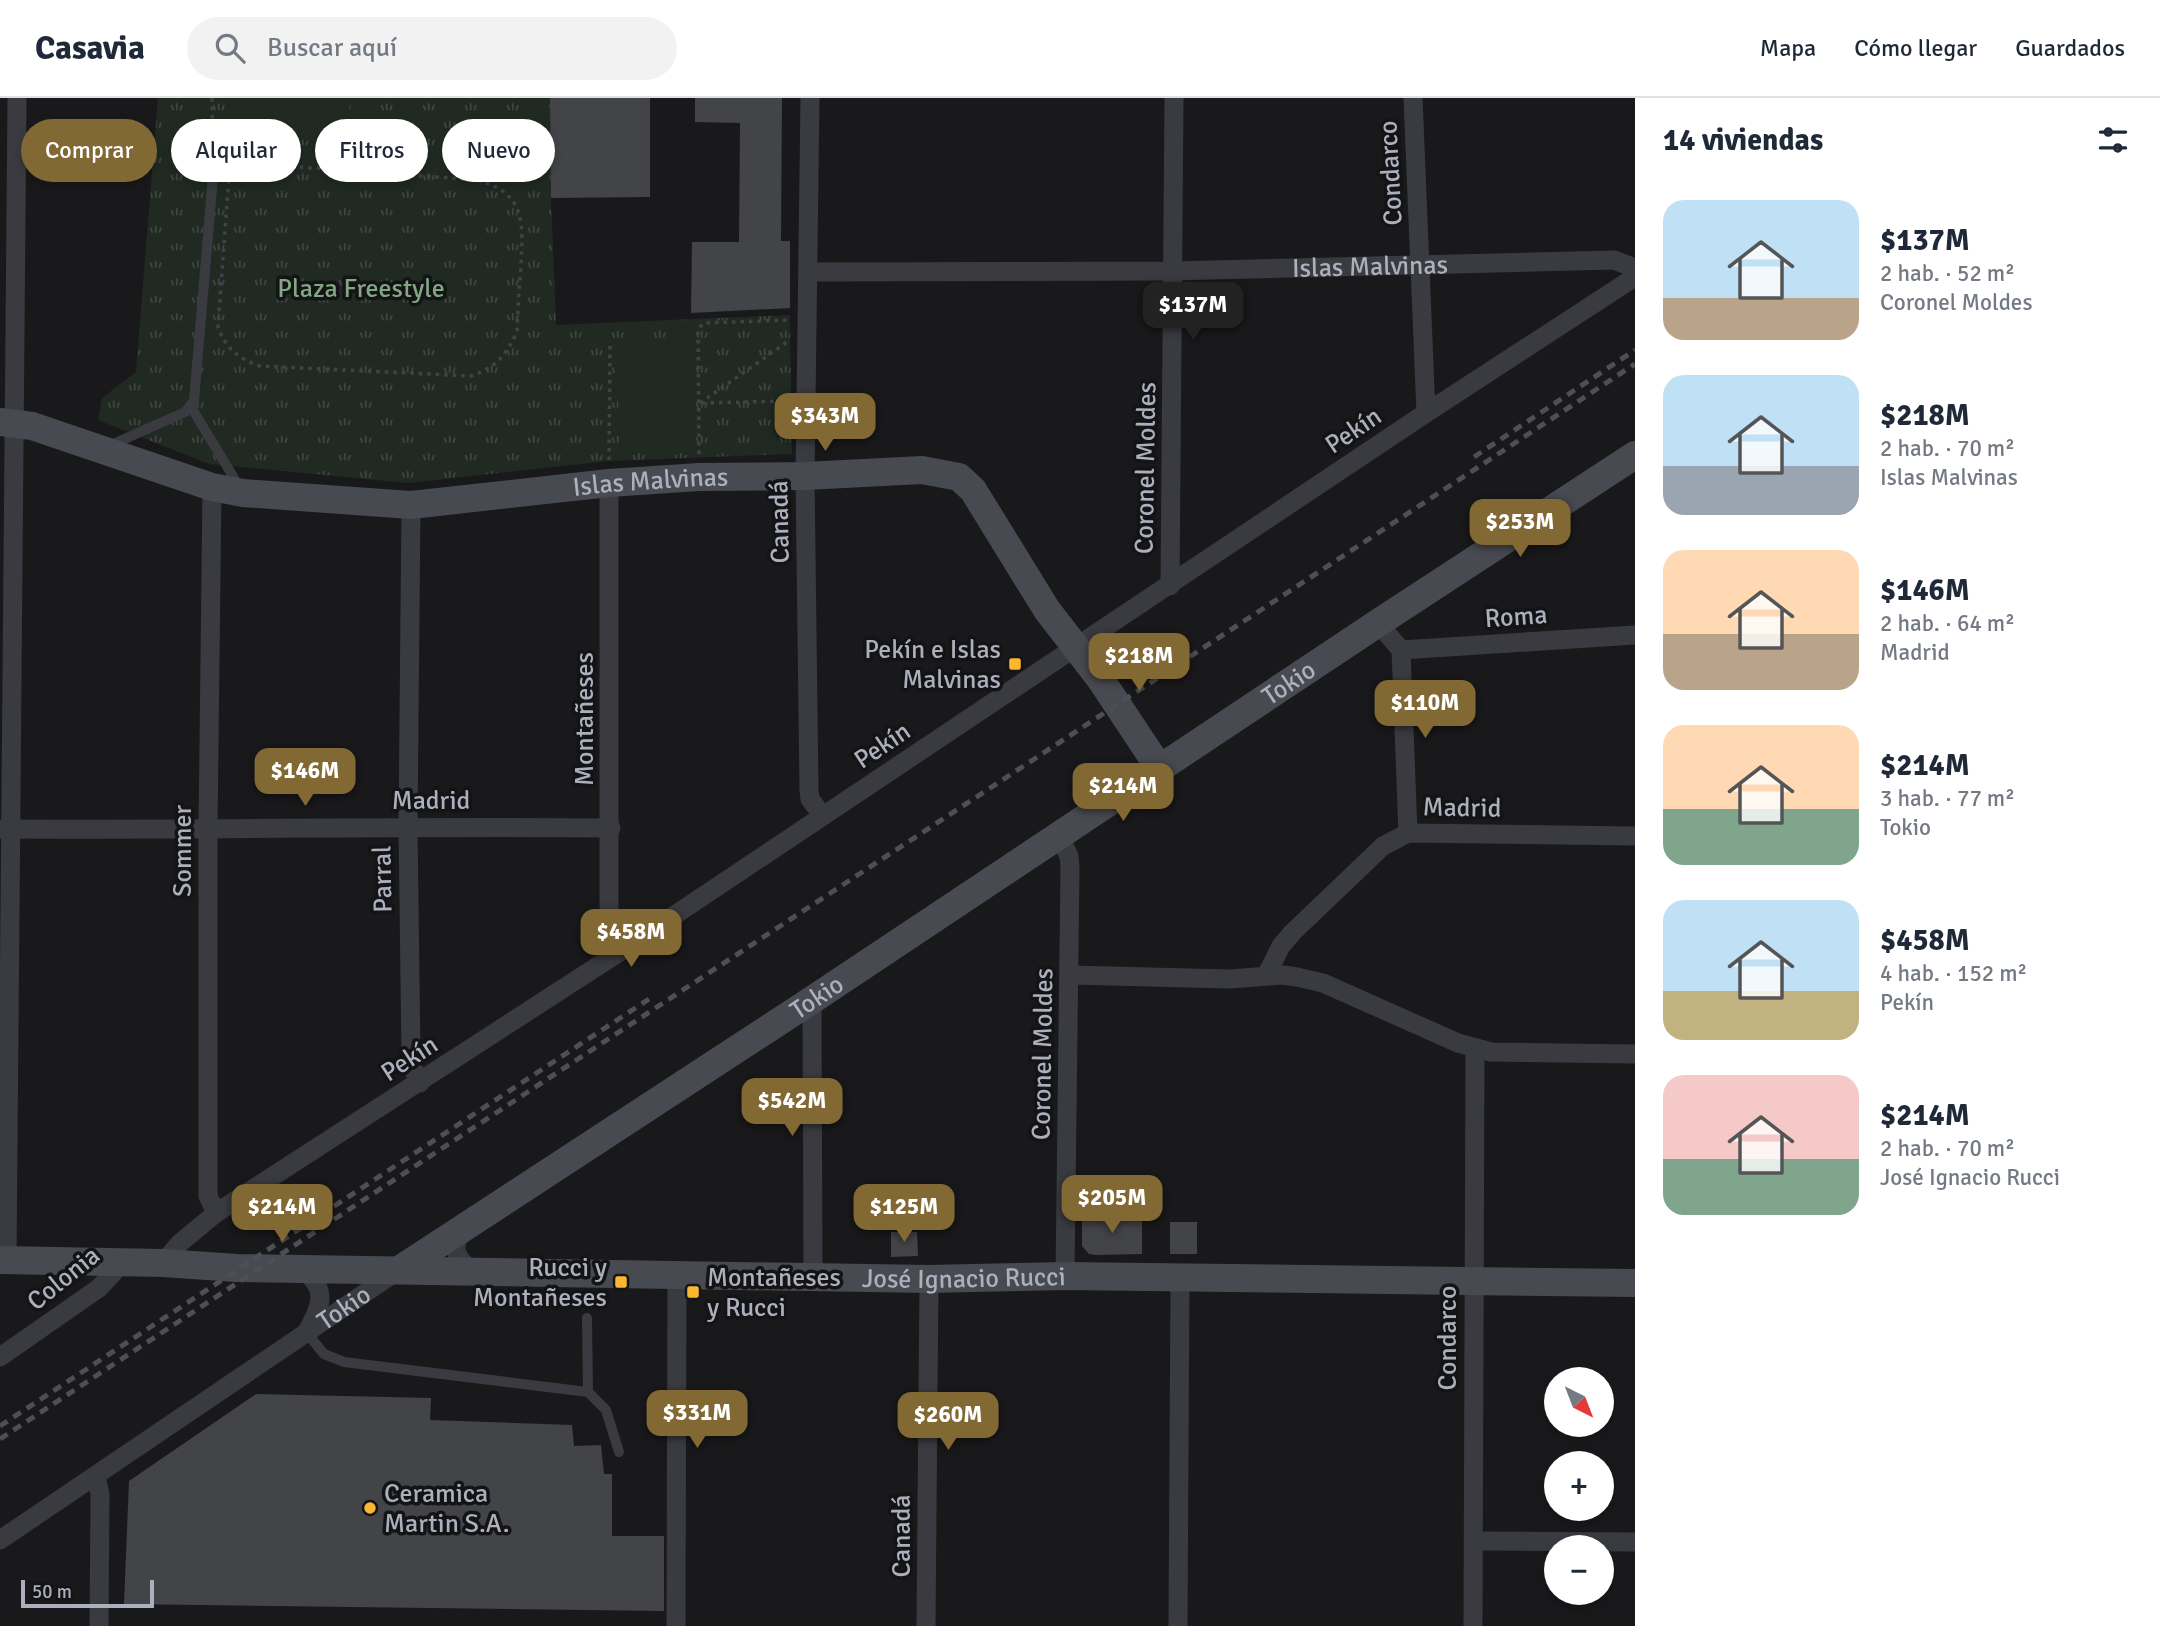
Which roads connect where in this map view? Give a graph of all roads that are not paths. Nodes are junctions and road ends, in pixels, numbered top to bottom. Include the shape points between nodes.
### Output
1 (17, 98) edge
2 (810, 98) edge
3 (1174, 98) edge
4 (1413, 98) edge
5 (213, 182) edge
6 (1421, 265) junction
7 (1635, 268) edge
8 (1173, 271) junction
9 (807, 272) junction
10 (1635, 277) edge
11 (191, 407) junction
12 (1426, 413) junction
13 (6, 423) edge
14 (101, 450) junction
15 (1635, 455) edge
16 (805, 476) junction
17 (609, 483) junction
18 (212, 487) junction
19 (243, 493) junction
20 (411, 505) junction
21 (1170, 586) junction
22 (1378, 623) junction
23 (1635, 635) edge
24 (1076, 648) junction
25 (1401, 650) junction
26 (1160, 769) junction
27 (822, 816) junction
28 (408, 826) junction
29 (611, 828) junction
30 (5, 829) edge
31 (208, 830) junction
32 (1408, 833) junction
33 (1059, 836) junction
34 (1635, 836) edge
35 (618, 953) junction
36 (1070, 975) junction
37 (1266, 976) junction
38 (812, 1000) junction
39 (1475, 1049) junction
40 (1635, 1054) edge
41 (420, 1083) junction
42 (216, 1213) junction
43 (468, 1225) junction
44 (4, 1260) edge
45 (123, 1262) junction
46 (163, 1263) junction
47 (302, 1269) junction
48 (399, 1270) junction
49 (473, 1272) junction
50 (677, 1274) junction
51 (813, 1276) junction
52 (1065, 1276) junction
53 (1180, 1277) junction
54 (929, 1279) junction
55 (1473, 1282) junction
56 (1635, 1283) edge
57 (587, 1318) dead end
58 (307, 1331) junction
59 (0, 1357) edge
60 (589, 1392) junction
61 (619, 1452) dead end
62 (96, 1476) junction
63 (0, 1541) edge
64 (1474, 1541) junction
65 (1635, 1542) edge
66 (99, 1626) edge
67 (676, 1626) edge
68 (926, 1626) edge
69 (1178, 1626) edge
70 (1473, 1626) edge

1 - 13 street
2 - 9 street, Canadá
3 - 8 street, Coronel Moldes
4 - 6 street, Condarco
5 - 11 lane via 196,395
6 - 7 street, Islas Malvinas via 1614,260
6 - 8 street, Islas Malvinas
6 - 12 street, Condarco
8 - 9 street, Islas Malvinas
8 - 21 street, Coronel Moldes
9 - 16 street, Canadá
10 - 12 street, Pekín
11 - 14 lane
11 - 19 lane
12 - 21 street, Pekín
13 - 14 street, Islas Malvinas via 32,426
13 - 30 street
14 - 18 street, Islas Malvinas
15 - 22 street, Tokio
16 - 17 street, Islas Malvinas
16 - 24 street, Islas Malvinas via 922,470 959,477 973,490 1047,610
16 - 27 street, Canadá via 809,790
17 - 20 street, Islas Malvinas
17 - 29 street, Montañeses
18 - 19 street, Islas Malvinas
18 - 31 street, Sommer
19 - 20 street, Islas Malvinas
20 - 28 street, Parral
21 - 24 street, Pekín
22 - 25 street
22 - 26 street, Tokio
23 - 25 street, Roma
24 - 26 street, Islas Malvinas
24 - 27 street, Pekín
25 - 32 street
26 - 33 street, Tokio
27 - 35 street, Pekín
28 - 29 street, Madrid
28 - 31 street, Madrid
28 - 41 street, Parral via 411,1056
29 - 35 street, Montañeses via 609,918
30 - 31 street, Madrid
30 - 44 street
31 - 42 street, Sommer via 208,1196
32 - 34 street, Madrid
32 - 37 street, Madrid via 1383,846 1293,932
33 - 36 street, Coronel Moldes via 1070,868
33 - 38 street, Tokio
35 - 41 street, Pekín
36 - 37 street
36 - 52 street, Coronel Moldes
37 - 39 street via 1323,983
38 - 43 street, Tokio
38 - 51 street
39 - 40 street
39 - 55 street, Condarco
41 - 42 street, Pekín
42 - 46 street, Pekín
43 - 48 street, Tokio
43 - 49 street via 456,1246 461,1262
44 - 45 street, José Ignacio Rucci
45 - 46 street, José Ignacio Rucci
45 - 59 street, Colonia via 99,1288
46 - 47 street, José Ignacio Rucci
47 - 48 street, José Ignacio Rucci
47 - 58 street via 320,1287 321,1298
48 - 49 street, José Ignacio Rucci
48 - 58 street, Tokio
49 - 50 street, José Ignacio Rucci
50 - 51 street, José Ignacio Rucci
50 - 67 street
51 - 54 street, José Ignacio Rucci
52 - 53 street, José Ignacio Rucci
52 - 54 street, José Ignacio Rucci
53 - 55 street, José Ignacio Rucci
53 - 69 street
54 - 68 street, Canadá
55 - 56 street, José Ignacio Rucci
55 - 64 street, Condarco
57 - 60 lane
58 - 60 lane via 324,1354 344,1362
58 - 62 street, Tokio
60 - 61 lane via 606,1410
62 - 63 street, Tokio
62 - 66 street via 100,1494
64 - 65 street
64 - 70 street, Condarco

